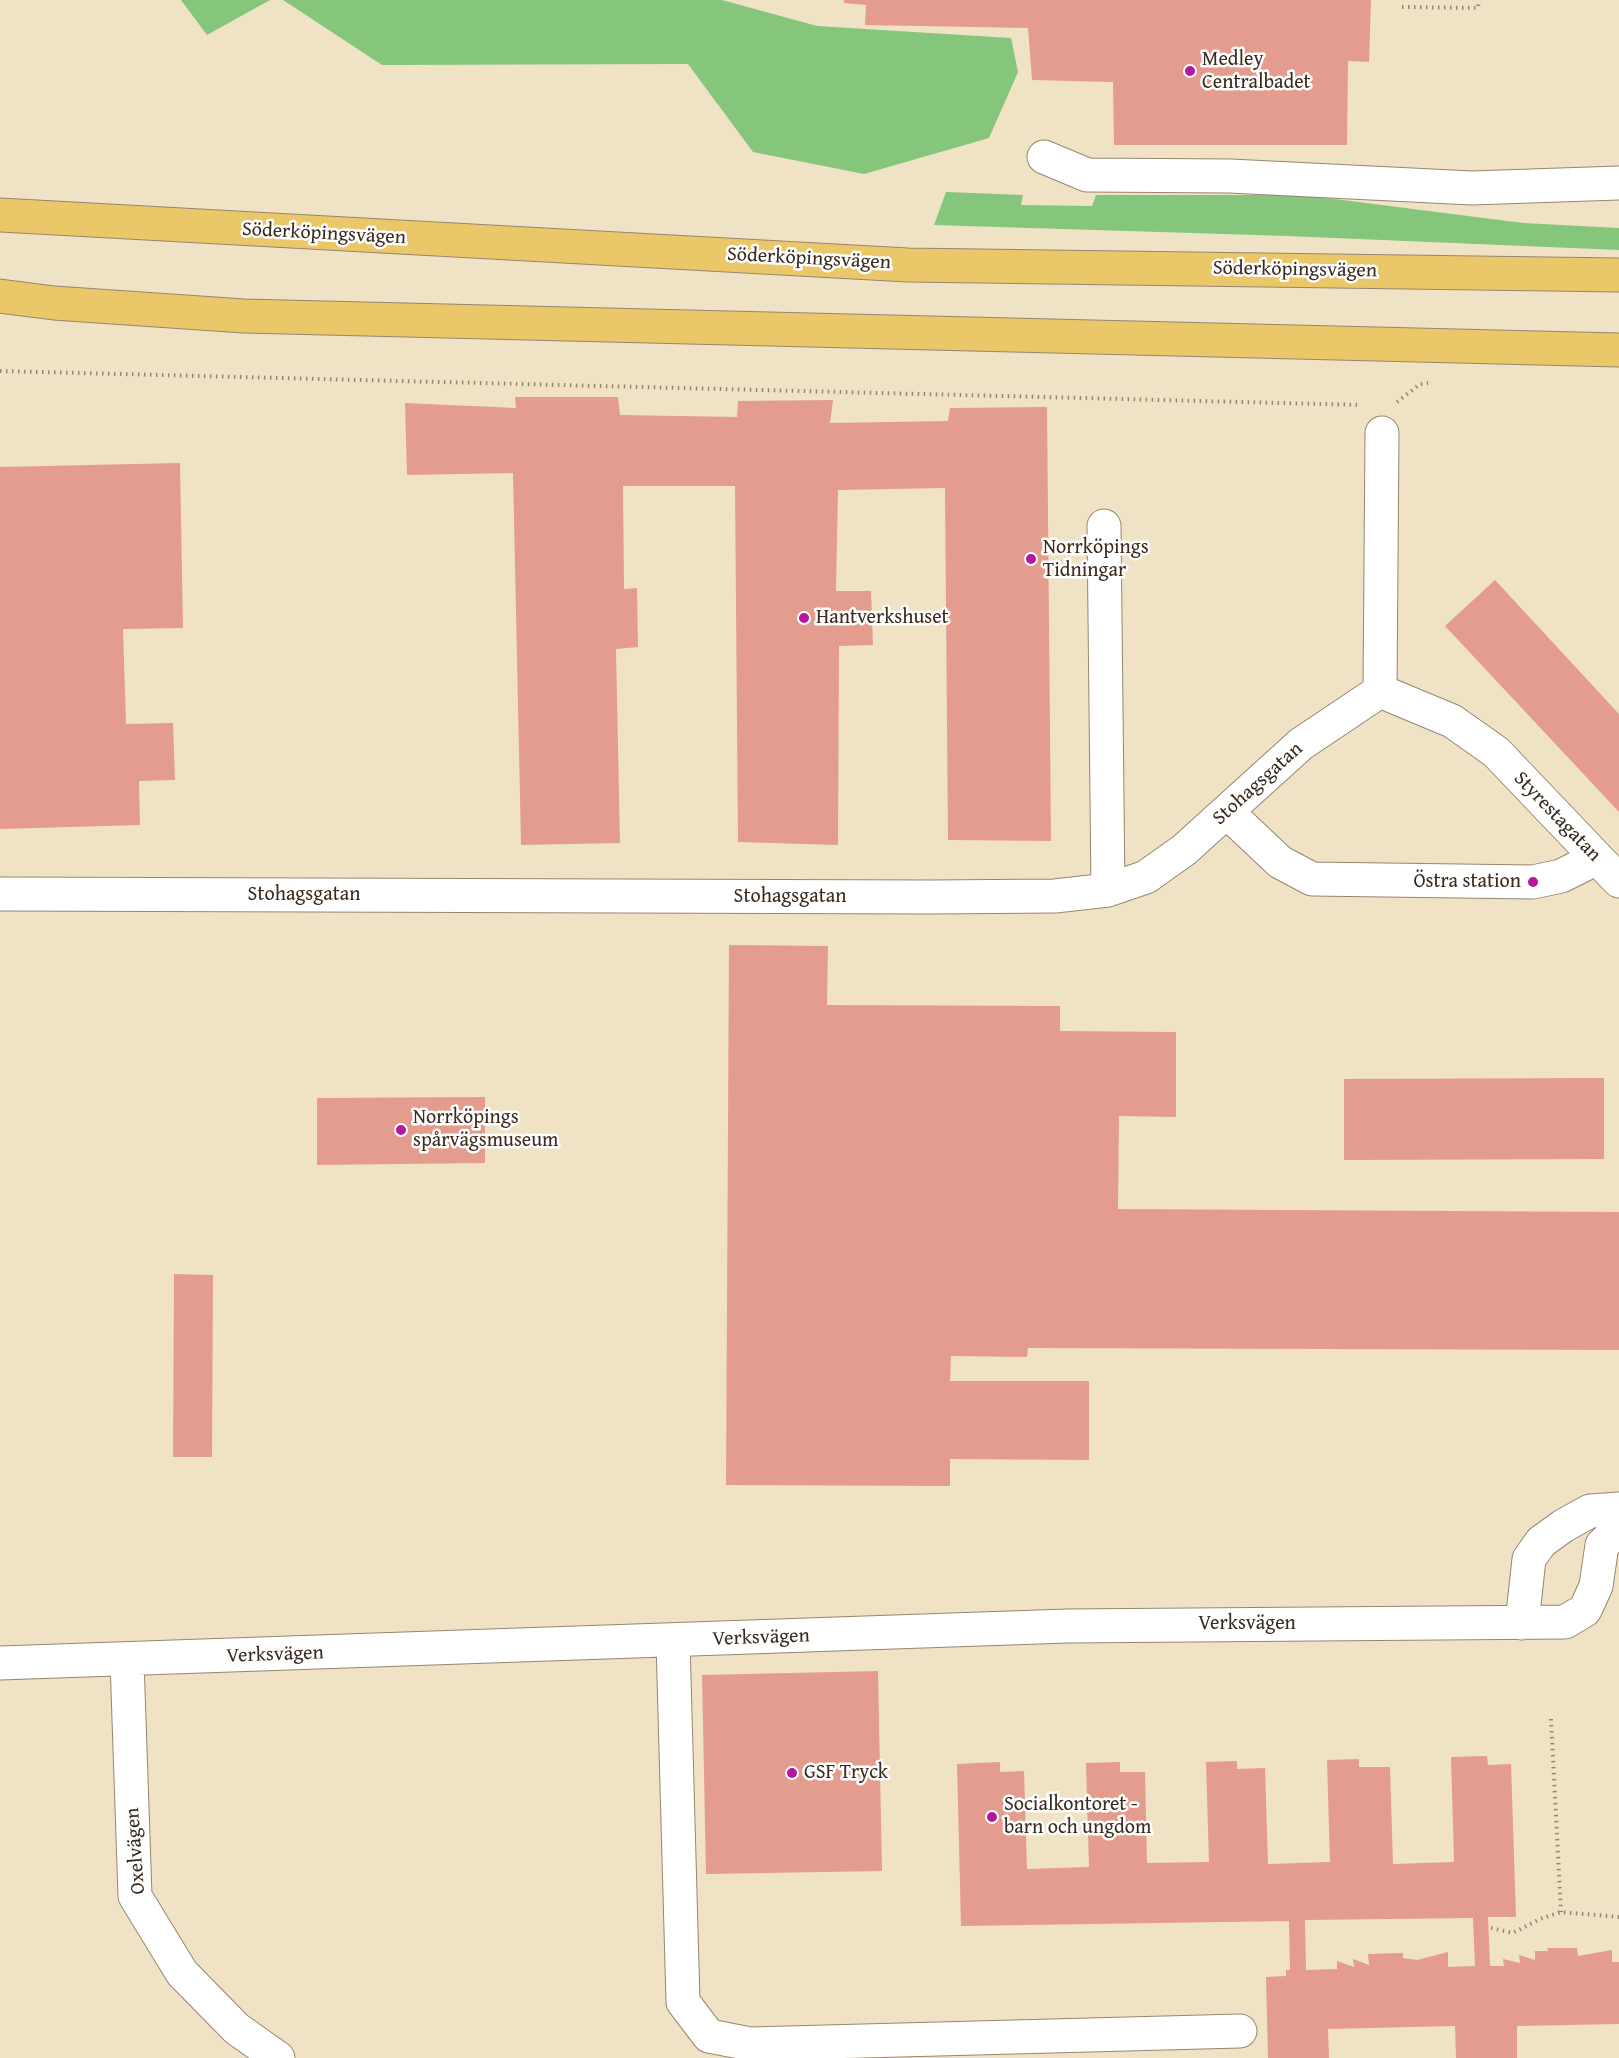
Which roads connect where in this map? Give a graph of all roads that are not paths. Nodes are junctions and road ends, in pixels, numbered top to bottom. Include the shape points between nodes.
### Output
1 (1044, 157) dead end
2 (1619, 183) edge
3 (0, 215) edge
4 (1619, 275) edge
5 (0, 296) edge
6 (1619, 350) edge
7 (1381, 415) road end
8 (1104, 526) dead end
9 (1380, 691) junction
10 (1227, 812) junction
11 (1608, 869) edge
12 (1108, 891) junction
13 (0, 894) edge
14 (1619, 1509) edge
15 (1619, 1528) edge
16 (1522, 1623) junction
17 (673, 1641) junction
18 (127, 1660) junction
19 (0, 1663) edge
20 (1240, 2031) dead end
21 (278, 2058) edge

1 - 2 street via 1087,175 1230,176 1472,188
3 - 4 main road, Söderköpingsvägen via 908,265
5 - 6 main road via 244,316
7 - 9 street
8 - 12 street
9 - 10 street, Stohagsgatan via 1301,744
9 - 11 street, Styrestagatan via 1452,721 1496,752
10 - 11 street via 1280,862 1312,879 1533,882
10 - 12 street, Stohagsgatan via 1146,877
12 - 13 street, Stohagsgatan via 1054,896 932,897
14 - 16 street via 1590,1511 1541,1542 1529,1558
15 - 16 street, Verksvägen via 1602,1545 1596,1586 1585,1610 1565,1622
16 - 17 street, Verksvägen via 1067,1626
17 - 18 street, Verksvägen
17 - 20 street via 683,2002 709,2036 750,2044
18 - 19 street, Verksvägen
18 - 21 street, Oxelvägen via 135,1896 182,1973 237,2029

